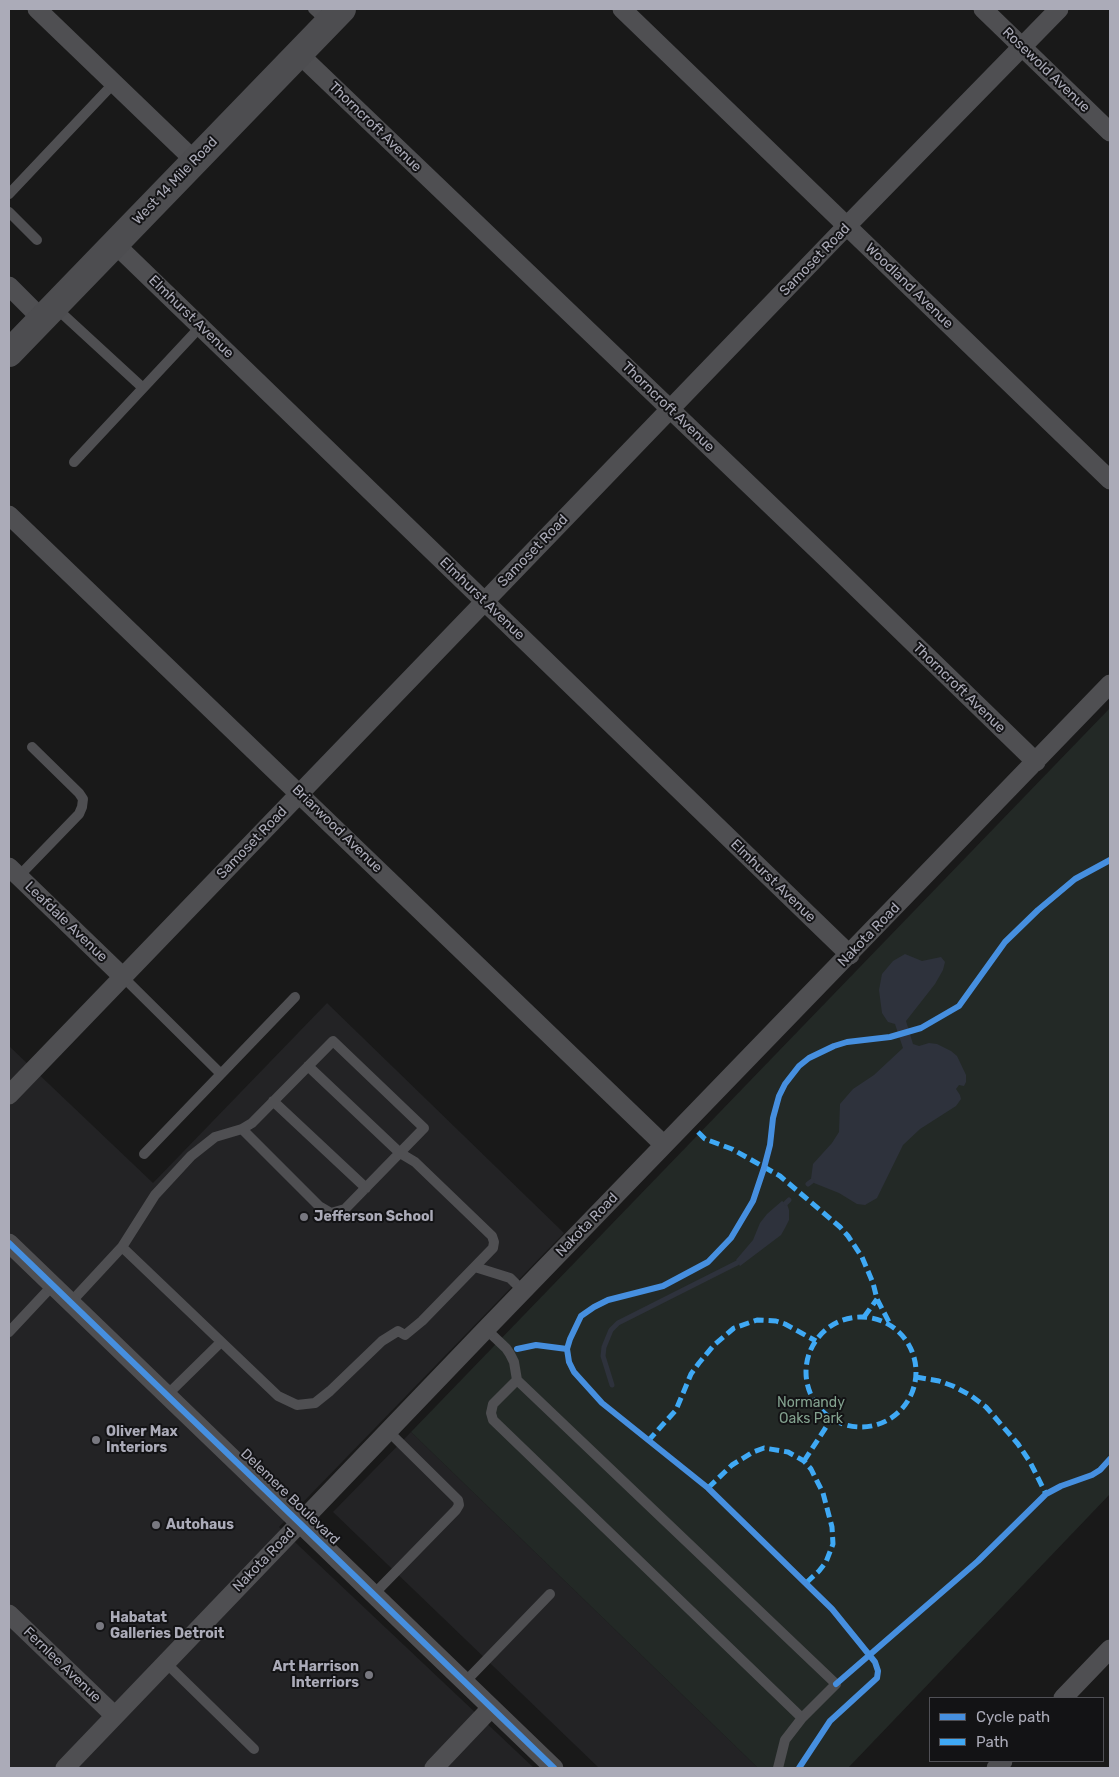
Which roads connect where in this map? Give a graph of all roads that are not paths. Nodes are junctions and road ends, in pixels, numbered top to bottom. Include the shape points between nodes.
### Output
1 (37, 9) edge
2 (622, 9) edge
3 (983, 9) edge
4 (1059, 9) edge
5 (328, 13) edge
6 (1022, 47) junction
7 (298, 53) junction
8 (114, 83) junction
9 (1110, 132) edge
10 (195, 161) junction
11 (9, 194) edge
12 (9, 212) edge
13 (847, 226) junction
14 (37, 240) dead end
15 (115, 244) junction
16 (9, 286) edge
17 (48, 312) junction
18 (201, 326) junction
19 (9, 353) edge
20 (143, 388) junction
21 (670, 410) junction
22 (74, 462) dead end
23 (1110, 480) edge
24 (9, 515) edge
25 (485, 601) junction
26 (1110, 684) edge
27 (32, 747) dead end
28 (1036, 762) junction
29 (300, 794) junction
30 (14, 871) edge
31 (850, 955) junction
32 (123, 977) junction
33 (295, 996) dead end
34 (308, 1066) junction
35 (221, 1074) junction
36 (12, 1086) edge
37 (273, 1101) junction
38 (242, 1129) junction
39 (664, 1145) junction
40 (400, 1153) junction
41 (144, 1154) dead end
42 (366, 1188) junction
43 (9, 1244) edge
44 (122, 1247) junction
45 (475, 1267) junction
46 (53, 1286) junction
47 (523, 1291) junction
48 (70, 1302) junction
49 (486, 1329) junction
50 (9, 1332) edge
51 (221, 1342) junction
52 (517, 1380) junction
53 (167, 1396) junction
54 (388, 1431) junction
55 (299, 1524) junction
56 (550, 1594) dead end
57 (373, 1595) junction
58 (9, 1614) edge
59 (1110, 1649) edge
60 (166, 1663) junction
61 (464, 1683) junction
62 (1064, 1697) edge
63 (491, 1708) junction
64 (115, 1716) junction
65 (802, 1718) junction
66 (254, 1749) dead end
67 (65, 1768) edge
68 (434, 1768) edge
69 (554, 1768) edge
70 (778, 1768) edge

1 - 8 street
2 - 13 street, Woodland Avenue
3 - 6 street, Rosewold Avenue
4 - 6 street, Samoset Road
5 - 7 main road, West 14 Mile Road
6 - 9 street, Rosewold Avenue
6 - 13 street, Samoset Road
7 - 10 main road, West 14 Mile Road
7 - 21 street, Thorncroft Avenue
8 - 10 street
8 - 11 lane
10 - 15 main road, West 14 Mile Road
12 - 14 lane
13 - 21 street, Samoset Road
13 - 23 street, Woodland Avenue
15 - 17 main road, West 14 Mile Road
15 - 18 street, Elmhurst Avenue
16 - 17 street
17 - 19 main road, West 14 Mile Road
17 - 20 lane
18 - 20 lane
18 - 25 street, Elmhurst Avenue
20 - 22 lane
21 - 25 street, Samoset Road
21 - 28 street, Thorncroft Avenue
24 - 29 street, Briarwood Avenue
25 - 29 street, Samoset Road
25 - 31 street, Elmhurst Avenue
26 - 28 street, Nakota Road
27 - 30 lane via 79,793 82,807 79,814
28 - 31 street, Nakota Road
29 - 32 street, Samoset Road
29 - 39 street, Briarwood Avenue
30 - 32 street, Leafdale Avenue
31 - 39 street, Nakota Road
32 - 35 lane
32 - 36 street, Samoset Road
33 - 35 lane
34 - 37 lane
34 - 40 lane
34 - 40 lane via 333,1041 424,1128
35 - 41 lane
37 - 38 lane
37 - 42 lane
38 - 42 lane via 325,1211 331,1213 345,1209
38 - 44 lane via 216,1137 191,1156 155,1195
39 - 47 street, Nakota Road
40 - 42 lane
40 - 45 lane via 415,1162 492,1236 493,1248
43 - 46 street, Delemere Boulevard
44 - 48 lane
44 - 51 lane
45 - 47 lane via 510,1278
45 - 51 lane via 422,1321 405,1335 398,1331 382,1341 315,1404 297,1405 278,1396
46 - 48 street, Delemere Boulevard
46 - 50 lane
47 - 49 street, Nakota Road
48 - 53 street, Delemere Boulevard
49 - 52 lane via 510,1354
49 - 54 street, Nakota Road
51 - 53 lane
52 - 65 lane via 493,1404 493,1420
52 - 65 lane via 836,1684
53 - 55 street, Delemere Boulevard
54 - 55 street, Nakota Road
54 - 57 lane via 458,1500 459,1505
55 - 57 street, Delemere Boulevard
55 - 60 street, Nakota Road
56 - 61 lane
57 - 61 street, Delemere Boulevard
58 - 64 street, Fernlee Avenue
59 - 62 street
60 - 64 street, Nakota Road
60 - 66 lane
61 - 63 street, Delemere Boulevard
63 - 68 street
63 - 69 street, Delemere Boulevard
64 - 67 street, Nakota Road
65 - 70 lane via 785,1740

